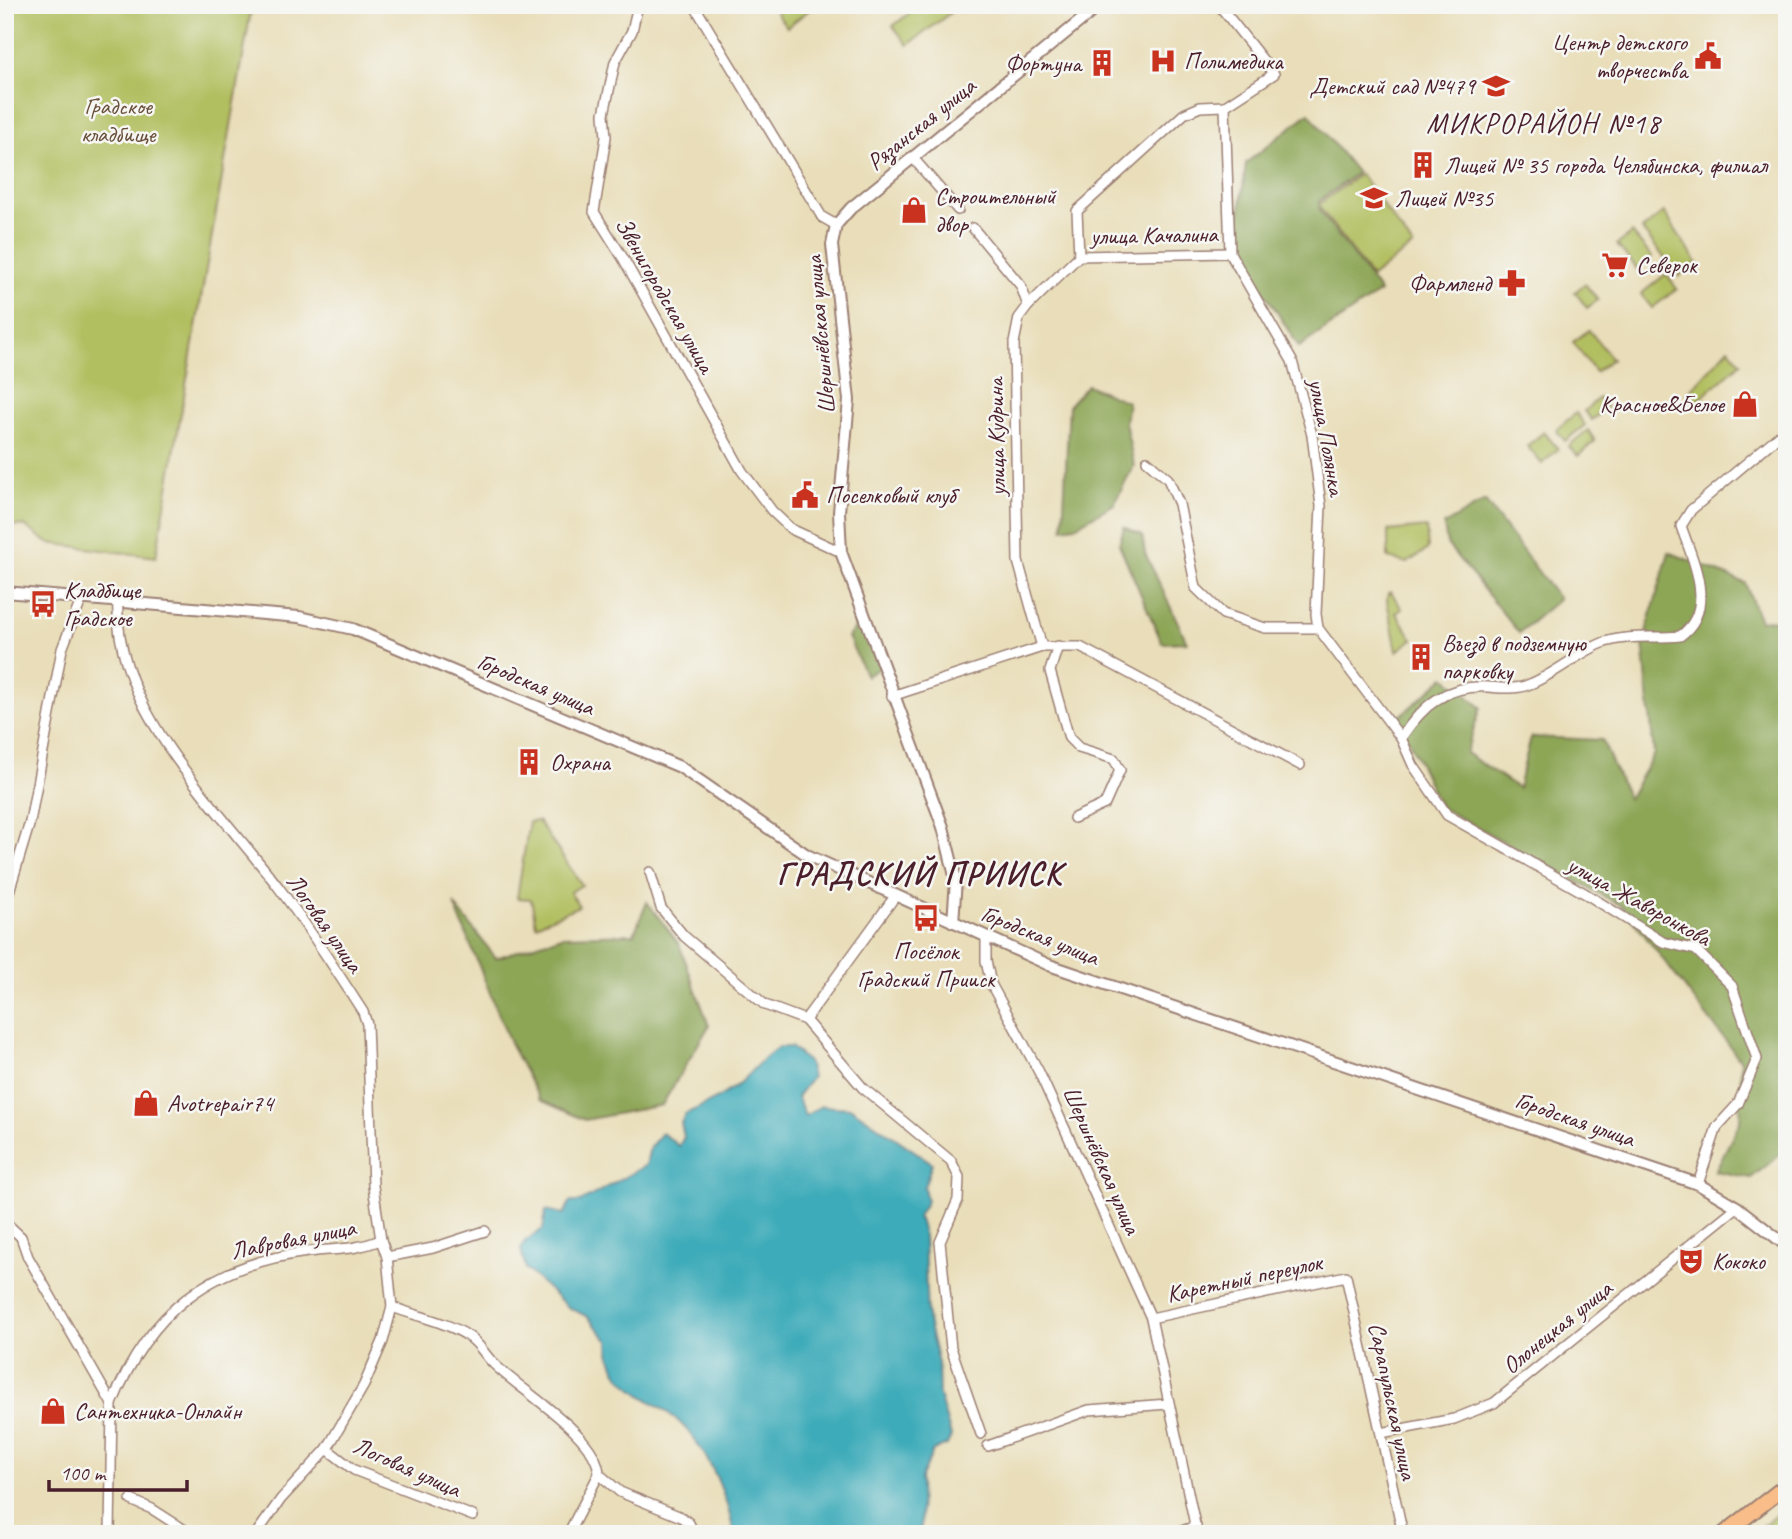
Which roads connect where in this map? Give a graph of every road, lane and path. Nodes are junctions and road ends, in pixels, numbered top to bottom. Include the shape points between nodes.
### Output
1 (638, 5) edge
2 (694, 5) edge
3 (1100, 5) edge
4 (1219, 5) edge
5 (1226, 106) junction
6 (913, 158) junction
7 (958, 210) dead end
8 (836, 225) junction
9 (973, 228) dead end
10 (1230, 253) junction
11 (1079, 256) junction
12 (1021, 286) junction
13 (1042, 292) junction
14 (1028, 306) junction
15 (1787, 429) edge
16 (1147, 461) dead end
17 (841, 552) junction
18 (5, 592) edge
19 (82, 598) junction
20 (118, 600) junction
21 (1318, 628) junction
22 (1058, 646) junction
23 (1042, 647) junction
24 (892, 696) junction
25 (1401, 738) junction
26 (1300, 765) dead end
27 (1074, 818) dead end
28 (650, 872) dead end
29 (896, 895) junction
30 (5, 905) edge
31 (953, 922) junction
32 (986, 939) junction
33 (805, 1020) junction
34 (1698, 1184) junction
35 (1737, 1207) junction
36 (5, 1222) edge
37 (485, 1231) dead end
38 (381, 1240) junction
39 (1787, 1246) edge
40 (387, 1257) junction
41 (1346, 1276) joint
42 (392, 1307) junction
43 (1151, 1318) junction
44 (112, 1404) junction
45 (1168, 1404) junction
46 (1381, 1433) junction
47 (981, 1434) dead end
48 (988, 1446) dead end
49 (327, 1449) junction
50 (599, 1474) junction
51 (1787, 1485) edge
52 (131, 1500) dead end
53 (473, 1516) dead end
54 (1196, 1530) edge
55 (110, 1534) edge
56 (191, 1534) edge
57 (256, 1534) edge
58 (568, 1534) edge
59 (694, 1534) edge
60 (1174, 1534) edge
61 (1403, 1534) edge
62 (1724, 1534) edge

1 - 17 street, Звенигородская улица via 632,31 615,62 604,114 606,137 594,212 742,471 791,529
2 - 8 street, Шершнёвская улица via 822,217
3 - 6 street, Рязанская улица
4 - 5 street via 1274,74
5 - 10 street, улица Полянка
5 - 11 street via 1200,107 1184,114 1077,211
6 - 7 street
6 - 8 street, Рязанская улица
8 - 17 street, Шершнёвская улица via 833,268 849,400 839,512
9 - 12 street
10 - 11 street, улица Качалина
10 - 21 street, улица Полянка via 1292,361 1308,415 1321,506
11 - 13 street
12 - 13 street
12 - 14 street
13 - 14 street
14 - 23 street, улица Кудрина via 1019,318 1014,343 1018,561
15 - 25 street via 1691,510 1681,526 1700,576 1695,616 1687,631 1680,636 1609,641 1528,686 1472,686 1451,691 1433,699
16 - 21 street via 1168,479 1179,504 1196,588 1223,614 1265,628
17 - 24 street, Шершнёвская улица
18 - 19 street, Городская улица
19 - 20 street, Городская улица
19 - 30 street via 62,649 30,822
20 - 29 street, Городская улица via 299,617 353,629 680,766 807,855
20 - 38 street, Логовая улица via 116,628 141,703 211,803 280,889 363,1012 373,1186
21 - 25 street
22 - 23 street
22 - 26 street via 1080,647
22 - 27 street via 1050,671 1069,738 1079,748 1114,759 1120,770 1102,808
23 - 24 street
24 - 31 street, Шершнёвская улица via 955,870
25 - 34 street, улица Жаворонкова via 1413,765 1447,815 1663,942 1696,950 1732,986 1757,1059 1738,1104 1717,1127
28 - 33 street via 661,908 684,936 765,1005
29 - 31 street, Городская улица
29 - 33 street
31 - 32 street, Городская улица
32 - 34 street, Городская улица via 1049,965
32 - 43 street, Шершнёвская улица via 991,984 1039,1072
33 - 47 street via 863,1088 951,1161 960,1177 958,1199 940,1242 951,1348
34 - 35 street, Городская улица
35 - 39 street, Городская улица
35 - 46 street, Олонецкая улица via 1494,1403 1454,1419
36 - 44 street via 21,1237
37 - 40 street
38 - 40 street, Логовая улица
38 - 44 street, Лавровая улица via 355,1250 306,1252 223,1273 184,1299 161,1324
40 - 42 street, Логовая улица
41 - 43 street, Каретный переулок
41 - 46 street, Сарапульская улица
42 - 49 street, Логовая улица via 365,1385
42 - 50 street via 467,1335 591,1450
43 - 45 street, Шершнёвская улица
44 - 55 street, Лавровая улица
45 - 48 street via 1089,1410
45 - 54 street, Шершнёвская улица
46 - 61 street, Сарапульская улица
49 - 53 street, Логовая улица via 354,1470
49 - 57 street, Логовая улица
50 - 58 street
50 - 59 street via 620,1492 681,1517
51 - 62 main road
52 - 56 street
54 - 60 street, Шершнёвская улица

